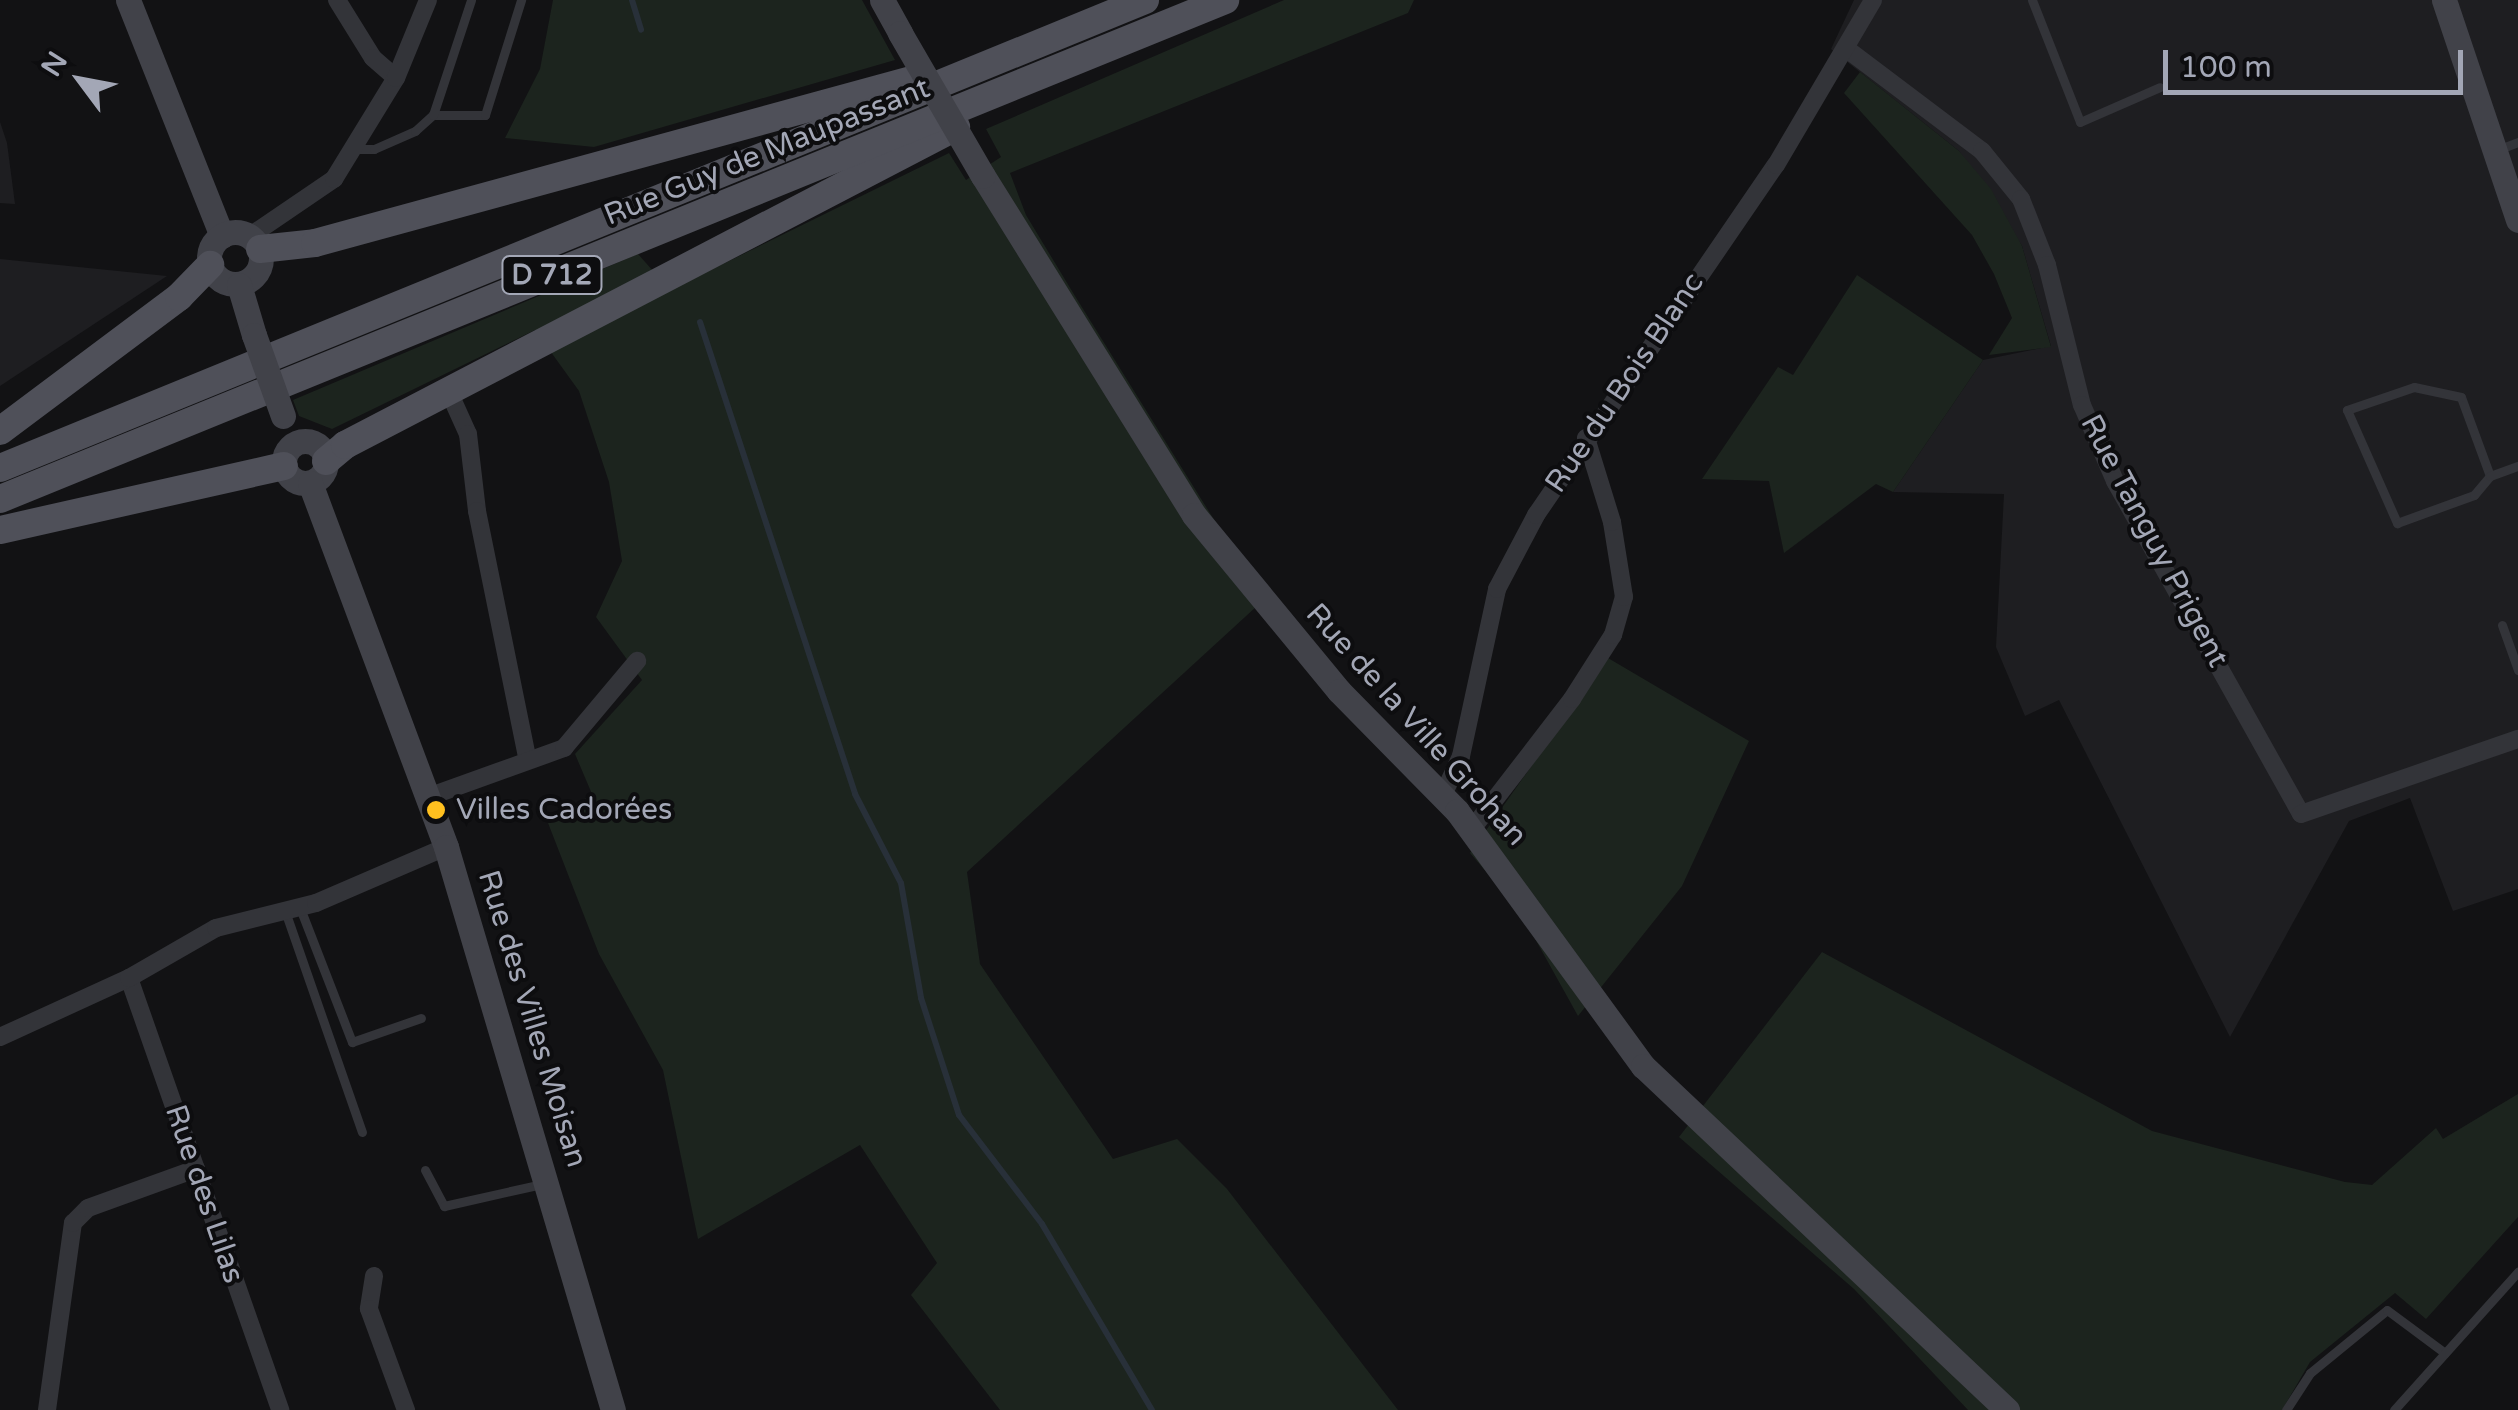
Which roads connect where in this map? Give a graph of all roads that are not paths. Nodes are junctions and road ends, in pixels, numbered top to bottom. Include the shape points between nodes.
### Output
1 (128, 0) edge
2 (337, 0) edge
3 (428, 0) edge
4 (471, 0) edge
5 (521, 0) edge
6 (882, 0) edge
7 (1145, 0) edge
8 (1225, 0) edge
9 (1873, 0) edge
10 (2032, 0) edge
11 (2444, 0) edge
12 (1104, 49) junction
13 (1848, 50) junction
14 (1013, 54) junction
15 (396, 78) junction
16 (2160, 87) dead end
17 (433, 115) junction
18 (2506, 146) edge
19 (356, 149) junction
20 (2518, 220) edge
21 (222, 236) junction
22 (255, 242) junction
23 (210, 265) junction
24 (239, 284) junction
25 (449, 392) junction
26 (0, 431) edge
27 (1586, 438) junction
28 (289, 455) junction
29 (2518, 466) edge
30 (0, 468) edge
31 (318, 472) junction
32 (2490, 476) junction
33 (0, 499) edge
34 (0, 530) edge
35 (2502, 626) dead end
36 (637, 661) dead end
37 (2518, 670) edge
38 (2518, 739) edge
39 (527, 758) junction
40 (1443, 795) junction
41 (428, 797) junction
42 (1472, 830) junction
43 (446, 847) junction
44 (293, 909) junction
45 (129, 978) junction
46 (421, 1018) dead end
47 (0, 1037) edge
48 (362, 1132) dead end
49 (196, 1170) junction
50 (425, 1170) dead end
51 (548, 1183) junction
52 (2518, 1272) edge
53 (374, 1276) dead end
54 (2445, 1354) junction
55 (47, 1410) edge
56 (280, 1410) edge
57 (406, 1410) edge
58 (612, 1410) edge
59 (2007, 1410) edge
60 (2286, 1410) edge
61 (2394, 1410) edge

1 - 21 street
2 - 15 street via 373,58
3 - 15 street
4 - 17 lane
5 - 17 lane via 484,115
6 - 40 street, Rue de la Ville Grohan, bridge via 982,176 1194,515 1339,691
7 - 14 main road, Rue Guy de Maupassant / D 712
8 - 12 main road, Rue Guy de Maupassant / D 712
9 - 13 street, Rue du Bois Blanc
10 - 16 lane via 2080,122
11 - 18 street
12 - 25 main road
12 - 33 main road, Rue Guy de Maupassant / D 712
13 - 27 street, Rue du Bois Blanc
13 - 38 street, Rue Tanguy Prigent via 1982,151 2021,198 2047,265 2082,406 2116,481 2302,814
14 - 22 main road via 286,250
14 - 30 main road, Rue Guy de Maupassant / D 712
15 - 19 street
17 - 19 lane via 388,144
18 - 20 street
19 - 22 street via 306,202
21 - 22 street
21 - 23 street via 211,248
22 - 24 street via 258,272
23 - 24 street via 218,278
23 - 26 main road via 179,297
24 - 28 street, bridge via 283,416
25 - 31 main road via 345,445
25 - 39 street via 468,434
27 - 40 street, Rue du Bois Blanc via 1497,589 1460,756
27 - 42 street via 1612,522 1624,597 1613,634 1572,699
28 - 31 street via 291,478
28 - 31 street via 315,443
28 - 34 main road
29 - 32 lane
31 - 41 street, Rue des Villes Moisan
32 - 32 lane via 2474,495 2398,523 2347,410 2414,387 2461,397
35 - 37 lane
36 - 39 street via 564,748
39 - 41 street
40 - 42 street, Rue de la Ville Grohan
41 - 43 street, Rue des Villes Moisan
42 - 59 street, Rue de la Ville Grohan via 1643,1066
43 - 44 street
43 - 51 street, Rue des Villes Moisan
44 - 45 street via 216,928
44 - 46 lane via 352,1042
44 - 48 lane
45 - 47 street
45 - 49 street, Rue des Lilas
49 - 55 street via 88,1208 72,1224
49 - 56 street, Rue des Lilas
50 - 51 lane via 444,1206
51 - 58 street, Rue des Villes Moisan
52 - 54 lane
53 - 57 street via 369,1309
54 - 60 lane via 2386,1310 2310,1373
54 - 61 lane

